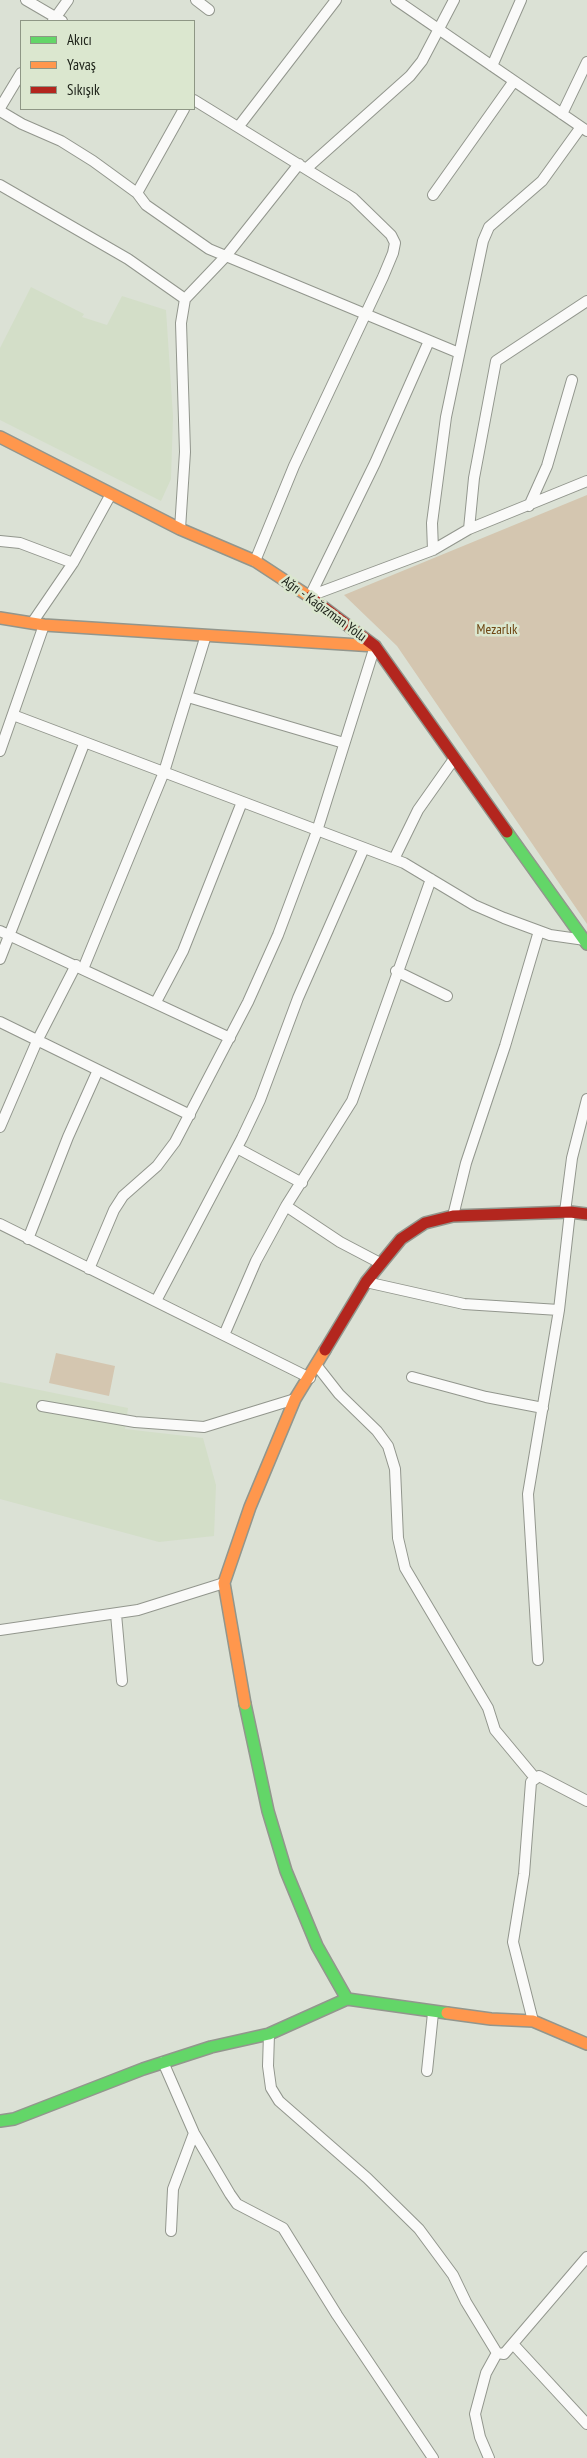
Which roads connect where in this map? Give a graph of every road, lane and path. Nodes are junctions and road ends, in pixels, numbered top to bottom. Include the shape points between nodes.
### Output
1 (26, 0) edge
2 (68, 0) edge
3 (196, 0) edge
4 (336, 0) edge
5 (396, 0) edge
6 (454, 0) edge
7 (521, 0) edge
8 (209, 10) dead end
9 (57, 20) edge
10 (440, 29) junction
11 (587, 62) edge
12 (492, 66) junction
13 (20, 75) edge
14 (514, 81) junction
15 (195, 101) edge
16 (0, 109) edge
17 (183, 110) edge
18 (562, 114) junction
19 (239, 126) junction
20 (584, 129) edge
21 (303, 166) junction
22 (0, 185) edge
23 (137, 194) junction
24 (432, 195) dead end
25 (226, 256) junction
26 (185, 299) junction
27 (587, 301) edge
28 (365, 314) junction
29 (429, 341) junction
30 (459, 353) junction
31 (572, 380) dead end
32 (0, 437) edge
33 (587, 481) edge
34 (112, 494) junction
35 (529, 506) junction
36 (469, 529) junction
37 (180, 530) junction
38 (0, 541) edge
39 (433, 550) junction
40 (255, 561) junction
41 (73, 563) junction
42 (310, 596) junction
43 (0, 618) edge
44 (38, 624) junction
45 (206, 635) junction
46 (375, 646) junction
47 (188, 697) junction
48 (13, 715) junction
49 (344, 743) junction
50 (84, 744) junction
51 (0, 750) edge
52 (454, 759) junction
53 (164, 772) junction
54 (242, 802) junction
55 (316, 831) junction
56 (364, 848) junction
57 (394, 859) junction
58 (431, 879) junction
59 (539, 931) junction
60 (5, 934) edge
61 (586, 942) edge
62 (0, 959) edge
63 (79, 967) junction
64 (396, 971) junction
65 (447, 996) dead end
66 (156, 1002) junction
67 (0, 1022) edge
68 (230, 1038) junction
69 (37, 1041) junction
70 (98, 1070) junction
71 (587, 1099) edge
72 (190, 1115) junction
73 (0, 1127) edge
74 (237, 1148) junction
75 (302, 1183) junction
76 (286, 1206) junction
77 (568, 1212) junction
78 (587, 1214) edge
79 (453, 1216) junction
80 (0, 1224) edge
81 (28, 1239) junction
82 (380, 1262) junction
83 (89, 1269) junction
84 (366, 1282) junction
85 (156, 1301) junction
86 (559, 1310) junction
87 (224, 1335) junction
88 (317, 1366) junction
89 (412, 1377) dead end
90 (310, 1378) junction
91 (295, 1399) junction
92 (42, 1406) dead end
93 (543, 1408) junction
94 (224, 1583) junction
95 (116, 1614) junction
96 (0, 1630) edge
97 (538, 1660) dead end
98 (122, 1681) dead end
99 (535, 1778) junction
100 (587, 1801) edge
101 (347, 1999) junction
102 (433, 2013) junction
103 (533, 2021) junction
104 (269, 2034) junction
105 (587, 2044) edge
106 (163, 2062) junction
107 (427, 2071) dead end
108 (0, 2120) edge
109 (194, 2133) junction
110 (171, 2231) dead end
111 (587, 2257) edge
112 (513, 2344) junction
113 (497, 2353) junction
114 (587, 2424) edge
115 (433, 2458) edge
116 (489, 2458) edge

1 - 9 street
2 - 9 street
3 - 8 street
4 - 19 street
5 - 10 street
6 - 10 street
7 - 12 street
10 - 12 street
10 - 21 street via 410,76
11 - 18 street
12 - 14 street
13 - 16 street
14 - 18 street
14 - 24 street
15 - 19 street
16 - 23 street via 22,124 62,141
17 - 23 street
18 - 20 street
19 - 21 street
20 - 30 street via 542,181 489,227 483,240
21 - 25 street
21 - 28 street via 353,198 380,223 395,243
22 - 26 street via 128,259
23 - 25 street via 146,205
25 - 26 street
25 - 28 street
26 - 37 street via 181,323 185,452
27 - 36 street via 496,361 474,478
28 - 29 street
28 - 40 street via 294,466
29 - 30 street
29 - 42 street via 375,463
30 - 39 street via 446,417 432,523
31 - 35 street via 548,466
32 - 34 street, Ağrı - Kağızman Yolu
33 - 35 street
34 - 37 street, Ağrı - Kağızman Yolu
34 - 41 street
35 - 36 street
36 - 39 street
37 - 40 street, Ağrı - Kağızman Yolu
38 - 41 street via 20,543
39 - 42 street
40 - 42 street, Ağrı - Kağızman Yolu
41 - 44 street
42 - 46 street, Ağrı - Kağızman Yolu
43 - 44 street
44 - 45 street
44 - 48 street
45 - 46 street
45 - 47 street
46 - 49 street
46 - 52 street, Ağrı - Kağızman Yolu
47 - 49 street
47 - 53 street
48 - 50 street
48 - 51 street
49 - 55 street
50 - 53 street
50 - 60 street
52 - 57 street via 418,810
52 - 61 street, Ağrı - Kağızman Yolu
53 - 54 street
53 - 63 street
54 - 55 street
54 - 66 street via 183,951
55 - 56 street
55 - 68 street via 278,934
56 - 57 street
56 - 74 street
57 - 58 street
58 - 59 street via 474,905
58 - 64 street
59 - 61 street
59 - 79 street via 466,1163
60 - 62 street
60 - 63 street
63 - 66 street
63 - 69 street
64 - 65 street
64 - 75 street via 352,1101
66 - 68 street
67 - 69 street
68 - 72 street
69 - 70 street
69 - 73 street
70 - 72 street
70 - 81 street
71 - 77 street via 572,1158
72 - 83 street via 157,1166 123,1196
74 - 75 street
74 - 85 street
75 - 76 street
76 - 82 street via 340,1242
76 - 87 street via 256,1261
77 - 78 street
77 - 79 street
77 - 86 street
79 - 82 street via 425,1223 401,1239
80 - 81 street
81 - 83 street
82 - 84 street
83 - 85 street
84 - 86 street via 464,1304
84 - 88 street
85 - 87 street
86 - 93 street
87 - 90 street
88 - 90 street
88 - 99 street via 388,1446 395,1469 398,1538 405,1568 488,1708 495,1730
89 - 93 street
90 - 91 street
91 - 92 street via 204,1427 135,1422
91 - 94 street via 250,1507
93 - 97 street via 528,1494
94 - 95 street
94 - 101 street via 273,1828 286,1871 317,1946
95 - 96 street
95 - 98 street
99 - 100 street via 539,1776
99 - 103 street via 531,1782 524,1874 513,1942
101 - 102 street
101 - 104 street
102 - 103 street
102 - 107 street
103 - 105 street
104 - 106 street
104 - 113 street via 271,2088 279,2101 367,2178 419,2229 453,2275
106 - 108 street via 14,2119
106 - 109 street
109 - 110 street via 173,2189
109 - 115 street via 237,2204 283,2228
111 - 112 street
112 - 113 street via 504,2354
112 - 114 street
113 - 116 street via 486,2373 475,2414

